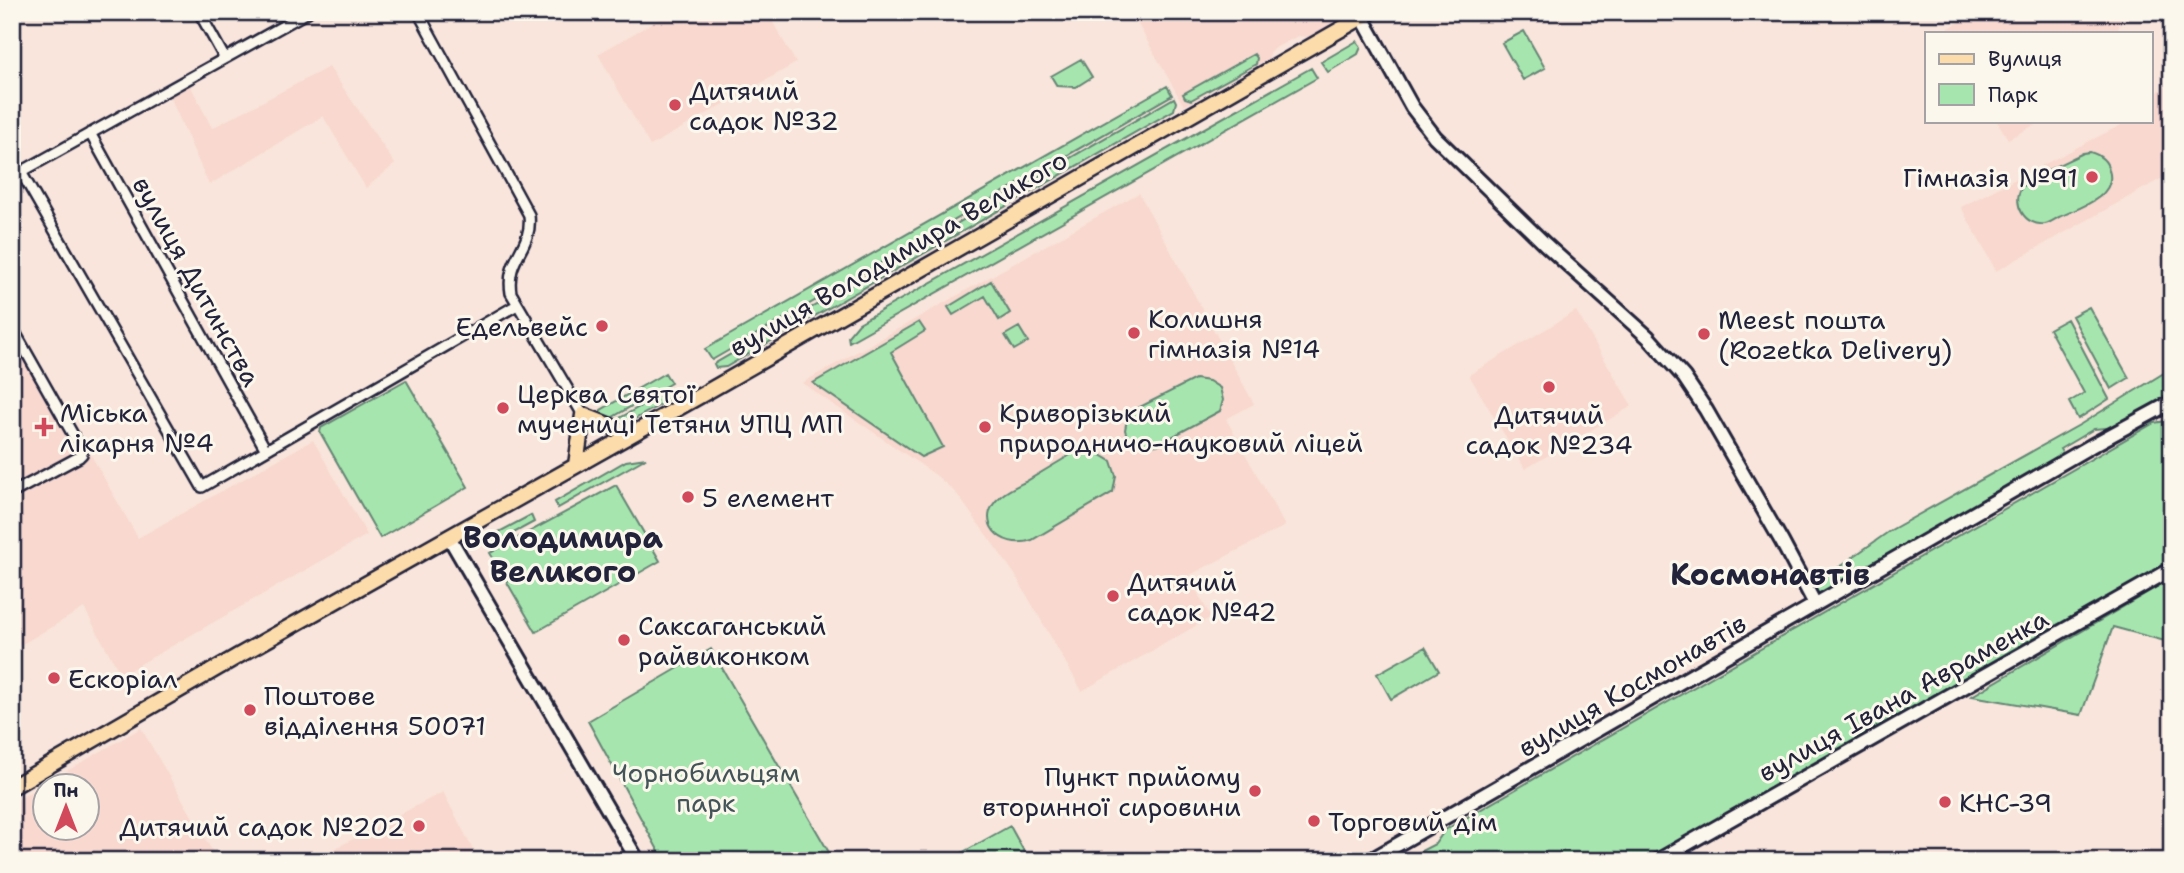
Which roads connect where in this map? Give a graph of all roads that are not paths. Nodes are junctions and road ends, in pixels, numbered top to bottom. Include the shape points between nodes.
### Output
1 (199, 12) edge
2 (308, 12) edge
3 (418, 12) edge
4 (1364, 14) edge
5 (224, 57) junction
6 (90, 133) junction
7 (17, 174) edge
8 (517, 305) junction
9 (12, 327) edge
10 (2172, 402) edge
11 (583, 415) junction
12 (631, 434) junction
13 (266, 450) junction
14 (576, 465) junction
15 (12, 493) edge
16 (449, 537) junction
17 (2172, 569) edge
18 (1815, 604) junction
19 (12, 787) edge
20 (638, 861) edge
21 (1369, 861) edge
22 (1657, 861) edge

1 - 5 street
2 - 5 street
3 - 8 street via 529,215 528,237 510,271
4 - 12 main road, вулиця Володимира Великого
4 - 18 street via 1412,107 1435,137 1648,337 1684,377
5 - 6 street
6 - 7 street
6 - 13 street, вулиця Дитинства
7 - 13 street via 202,487
8 - 11 street
8 - 13 street
9 - 15 street via 82,454
10 - 18 street, вулиця Космонавтів
11 - 12 main road
11 - 14 main road
12 - 14 main road, вулиця Володимира Великого
14 - 16 main road, вулиця Володимира Великого
16 - 19 main road, вулиця Володимира Великого
16 - 20 street
17 - 22 street, вулиця Івана Авраменка
18 - 21 street, вулиця Космонавтів

